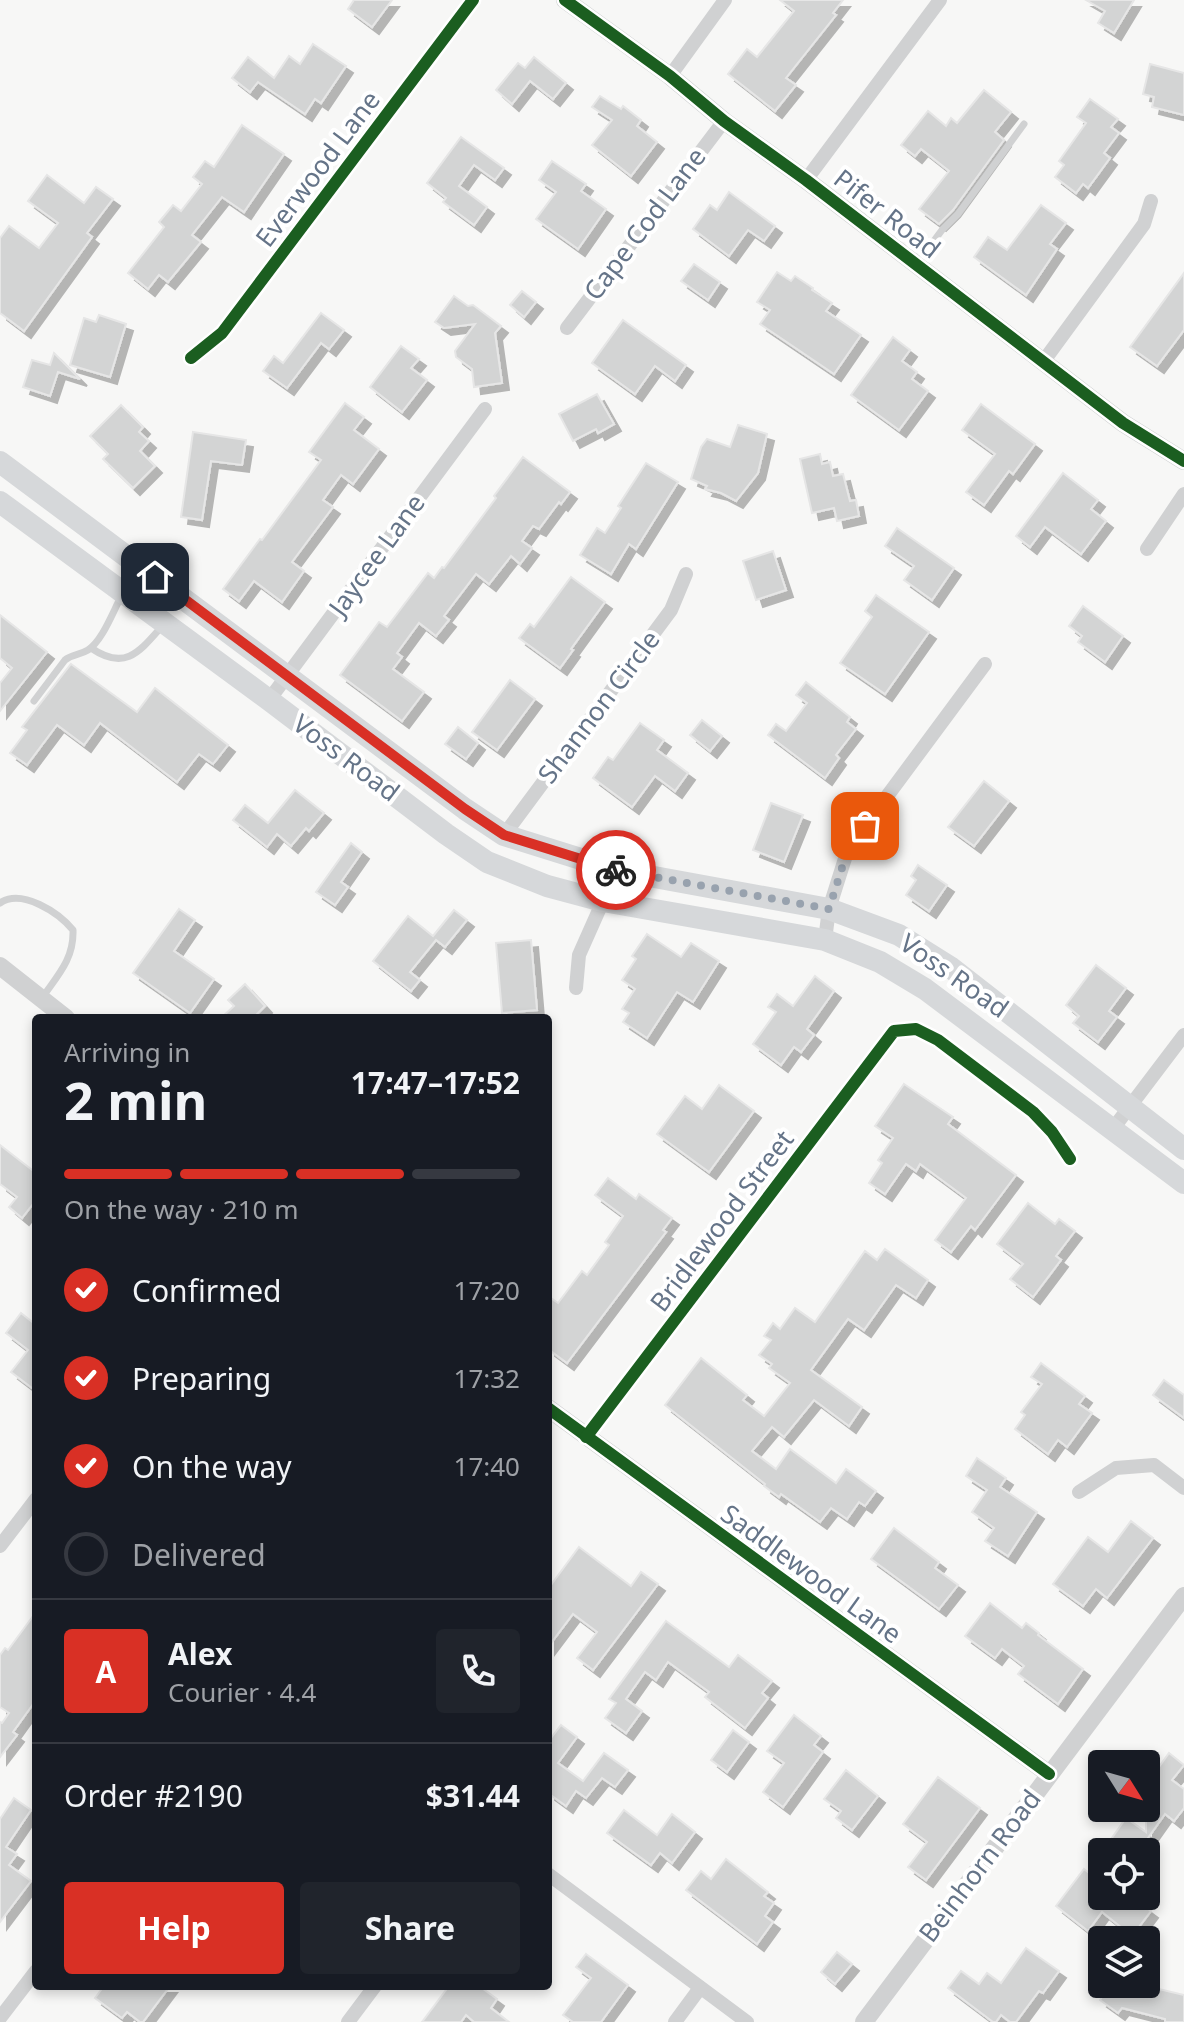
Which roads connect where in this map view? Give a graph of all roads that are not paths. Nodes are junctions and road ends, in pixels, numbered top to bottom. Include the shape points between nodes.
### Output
1 (473, 0) edge
2 (565, 0) edge
3 (725, 0) edge
4 (940, 0) edge
5 (670, 76) junction
6 (724, 121) junction
7 (1024, 124) dead end
8 (806, 180) junction
9 (1151, 201) dead end
10 (916, 265) junction
11 (567, 328) dead end
12 (191, 358) dead end
13 (1043, 362) junction
14 (485, 409) dead end
15 (1184, 461) edge
16 (0, 462) edge
17 (1184, 494) edge
18 (0, 502) edge
19 (1147, 549) dead end
20 (133, 560) junction
21 (686, 574) dead end
22 (118, 589) junction
23 (165, 623) junction
24 (91, 648) junction
25 (985, 664) dead end
26 (288, 675) junction
27 (269, 700) junction
28 (34, 701) dead end
29 (465, 809) junction
30 (446, 834) junction
31 (504, 835) junction
32 (603, 901) junction
33 (0, 903) edge
34 (829, 909) junction
35 (825, 940) junction
36 (0, 966) edge
37 (576, 988) dead end
38 (41, 998) junction
39 (61, 1014) edge
40 (1184, 1035) edge
41 (1129, 1107) junction
42 (1112, 1130) junction
43 (1184, 1149) edge
44 (1070, 1159) dead end
45 (1184, 1183) edge
46 (552, 1411) edge
47 (586, 1437) junction
48 (1184, 1488) edge
49 (1079, 1492) dead end
50 (32, 1504) edge
51 (0, 1546) edge
52 (1184, 1596) edge
53 (1049, 1774) junction
54 (552, 1877) edge
55 (32, 1976) edge
56 (700, 1988) junction
57 (372, 1990) edge
58 (0, 2018) edge
59 (348, 2022) edge
60 (675, 2022) edge
61 (747, 2022) edge
62 (864, 2022) edge

1 - 12 street, Everwood Lane via 222,333
2 - 5 street, Pifer Road
3 - 5 street
4 - 8 street
5 - 6 street, Pifer Road
6 - 8 street, Pifer Road
6 - 11 street, Cape Cod Lane
7 - 10 lane
8 - 10 street, Pifer Road
9 - 13 street via 1144,224
10 - 13 street, Pifer Road
13 - 15 street, Pifer Road
14 - 26 street, Jaycee Lane
16 - 20 main road, Voss Road
17 - 19 street
18 - 22 main road, Voss Road
20 - 22 main road
20 - 26 main road, Voss Road
21 - 31 street, Shannon Circle via 671,610
22 - 23 main road, Voss Road
22 - 24 lane
23 - 24 lane via 143,648 117,660
23 - 27 main road, Voss Road
24 - 28 lane via 65,660
25 - 34 street via 848,849
26 - 27 street, Jaycee Lane
26 - 29 main road, Voss Road
27 - 30 main road, Voss Road
29 - 30 main road
29 - 31 main road, Voss Road
30 - 32 main road, Voss Road via 487,862
31 - 34 main road, Voss Road via 616,870
32 - 35 main road, Voss Road
32 - 37 street via 579,955
33 - 38 lane via 25,899 64,919 73,930 74,945
34 - 35 street
34 - 41 main road, Voss Road via 899,935 950,967
35 - 42 main road, Voss Road via 880,962 925,989
36 - 38 street
38 - 39 street
40 - 41 street
41 - 42 street
41 - 43 main road, Voss Road
42 - 45 main road, Voss Road
44 - 47 street, Bridlewood Street via 1033,1112 938,1040 916,1029 894,1031
46 - 47 street, Saddlewood Lane
47 - 53 street, Saddlewood Lane
48 - 49 street via 1154,1465 1116,1468
50 - 51 street
52 - 53 street, Beinhorn Road
53 - 62 street, Beinhorn Road
54 - 56 street
55 - 58 street
56 - 60 street
56 - 61 street
57 - 59 street

